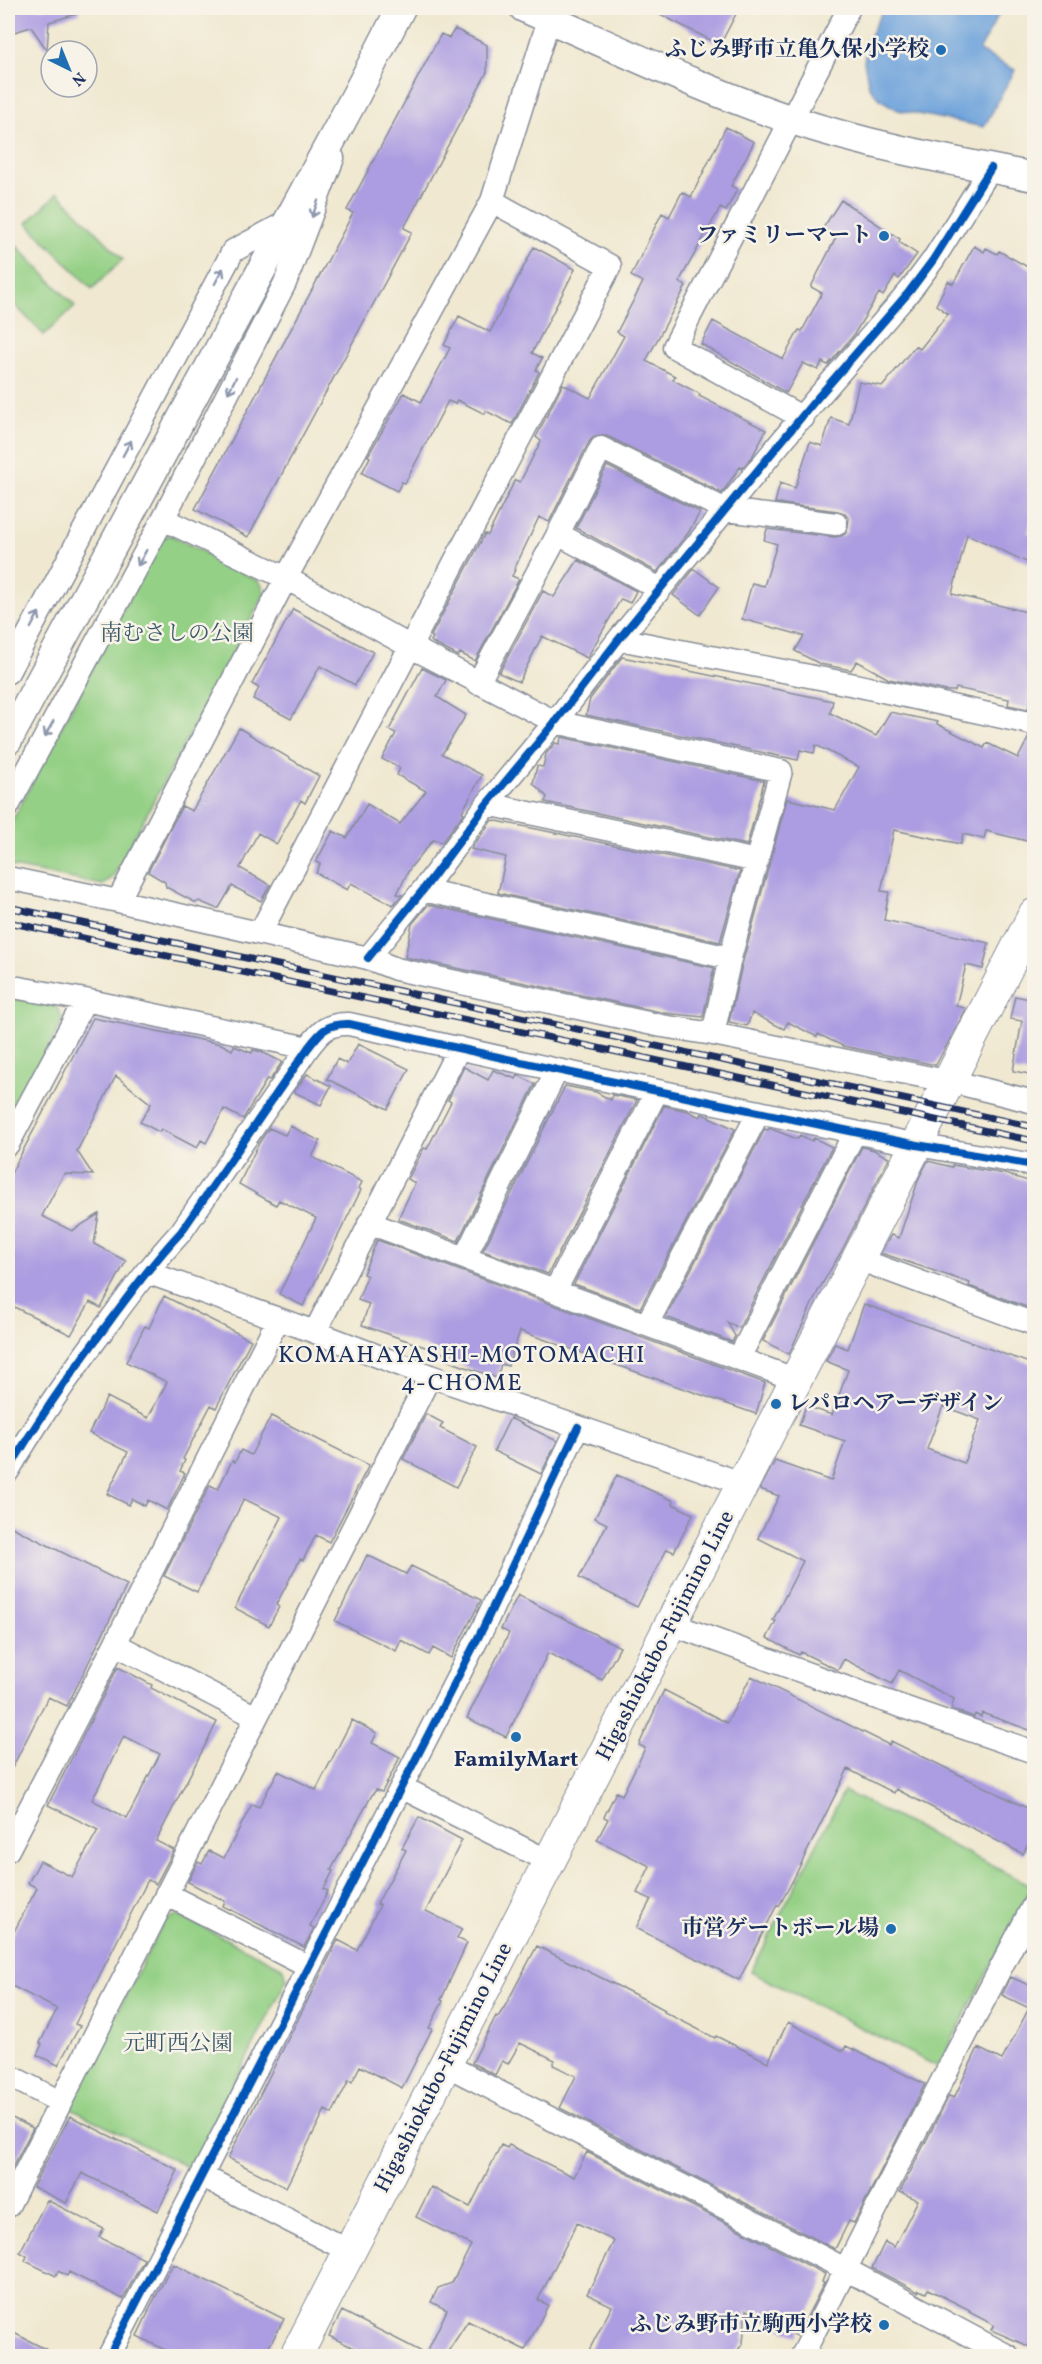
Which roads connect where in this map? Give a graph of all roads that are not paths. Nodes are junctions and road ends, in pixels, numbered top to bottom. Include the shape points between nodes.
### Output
1 (401, 8) edge
2 (849, 8) edge
3 (536, 13) edge
4 (356, 95) junction
5 (791, 119) junction
6 (991, 168) junction
7 (1035, 177) edge
8 (492, 201) junction
9 (287, 222) junction
10 (803, 418) junction
11 (726, 510) junction
12 (163, 519) junction
13 (836, 524) dead end
14 (558, 534) junction
15 (286, 578) junction
16 (660, 589) junction
17 (619, 639) junction
18 (411, 647) junction
19 (8, 672) edge
20 (478, 683) junction
21 (555, 722) junction
22 (1035, 724) edge
23 (8, 740) edge
24 (487, 804) junction
25 (8, 806) edge
26 (757, 861) junction
27 (8, 878) edge
28 (423, 890) junction
29 (118, 901) junction
30 (1035, 915) edge
31 (260, 933) junction
32 (368, 958) junction
33 (730, 958) junction
34 (8, 986) edge
35 (85, 1000) junction
36 (713, 1034) junction
37 (308, 1048) junction
38 (459, 1048) junction
39 (556, 1070) junction
40 (949, 1082) junction
41 (657, 1091) junction
42 (1035, 1102) edge
43 (759, 1112) junction
44 (855, 1132) junction
45 (8, 1144) edge
46 (916, 1145) junction
47 (1035, 1166) edge
48 (369, 1223) junction
49 (465, 1257) junction
50 (858, 1259) junction
51 (147, 1272) junction
52 (555, 1291) junction
53 (278, 1319) junction
54 (647, 1324) junction
55 (1035, 1324) edge
56 (315, 1332) junction
57 (739, 1358) junction
58 (430, 1376) junction
59 (796, 1380) junction
60 (578, 1427) junction
61 (8, 1471) edge
62 (744, 1484) junction
63 (671, 1624) junction
64 (115, 1644) junction
65 (256, 1717) junction
66 (1035, 1752) edge
67 (401, 1787) junction
68 (10, 1840) edge
69 (550, 1862) junction
70 (166, 1894) junction
71 (1035, 1904) edge
72 (309, 1967) junction
73 (446, 2065) junction
74 (8, 2075) edge
75 (60, 2102) junction
76 (202, 2176) junction
77 (8, 2206) edge
78 (351, 2252) junction
79 (847, 2270) junction
80 (109, 2356) edge
81 (296, 2356) edge
82 (802, 2356) edge
83 (1008, 2356) edge

1 - 4 street
2 - 5 street
3 - 5 street
3 - 8 street
4 - 9 street
4 -> 12 street via 285,283
5 - 6 street via 842,135
5 - 10 street via 674,347
6 - 7 street
6 - 10 street via 909,292
8 - 15 street
8 - 18 street via 610,266
19 -> 9 street via 233,251
9 - 23 street
10 - 11 street
11 - 13 street
11 - 14 street via 601,448
11 - 16 street
12 - 15 street
12 -> 25 street
14 - 16 street
14 - 20 street
15 - 18 street
15 - 29 street
16 - 17 street
17 - 21 street
17 - 22 street
18 - 20 street
18 - 31 street
20 - 21 street
21 - 24 street
21 - 26 street via 781,771
24 - 26 street
24 - 28 street
26 - 33 street
27 - 29 street
28 - 32 street
28 - 33 street
29 - 31 street
30 - 40 main road, Higashiokubo-Fujimino Line
31 - 32 street
32 - 36 street via 396,969
33 - 36 street
34 - 35 street
35 - 37 street
35 - 45 street
36 - 40 street
37 - 38 street via 322,1030 338,1023
37 - 51 street via 181,1232
38 - 39 street
38 - 48 street
39 - 41 street
39 - 49 street
40 - 42 street
40 - 46 main road, Higashiokubo-Fujimino Line
41 - 43 street
41 - 52 street
43 - 44 street
43 - 54 street
44 - 46 street
44 - 57 street
46 - 47 street
46 - 50 main road, Higashiokubo-Fujimino Line
48 - 49 street
48 - 56 street
49 - 52 street
50 - 55 street
50 - 59 main road, Higashiokubo-Fujimino Line
51 - 53 street
51 - 61 street via 44,1410
52 - 54 street
53 - 56 street
53 - 64 street
54 - 57 street
56 - 58 street
57 - 59 street
58 - 60 street
58 - 65 street
59 - 62 main road, Higashiokubo-Fujimino Line
60 - 62 street
60 - 67 street via 483,1628
62 - 63 main road, Higashiokubo-Fujimino Line
63 - 66 street
63 - 69 main road, Higashiokubo-Fujimino Line
64 - 65 street
64 - 68 street
65 - 70 street
67 - 69 street
67 - 72 street
69 - 73 main road, Higashiokubo-Fujimino Line
70 - 72 street
70 - 75 street
71 - 79 street
72 - 76 street
73 - 78 main road, Higashiokubo-Fujimino Line
73 - 79 street
74 - 75 street
75 - 77 street
76 - 78 street
76 - 80 street
78 - 81 main road, Higashiokubo-Fujimino Line
79 - 82 street
79 - 83 street

